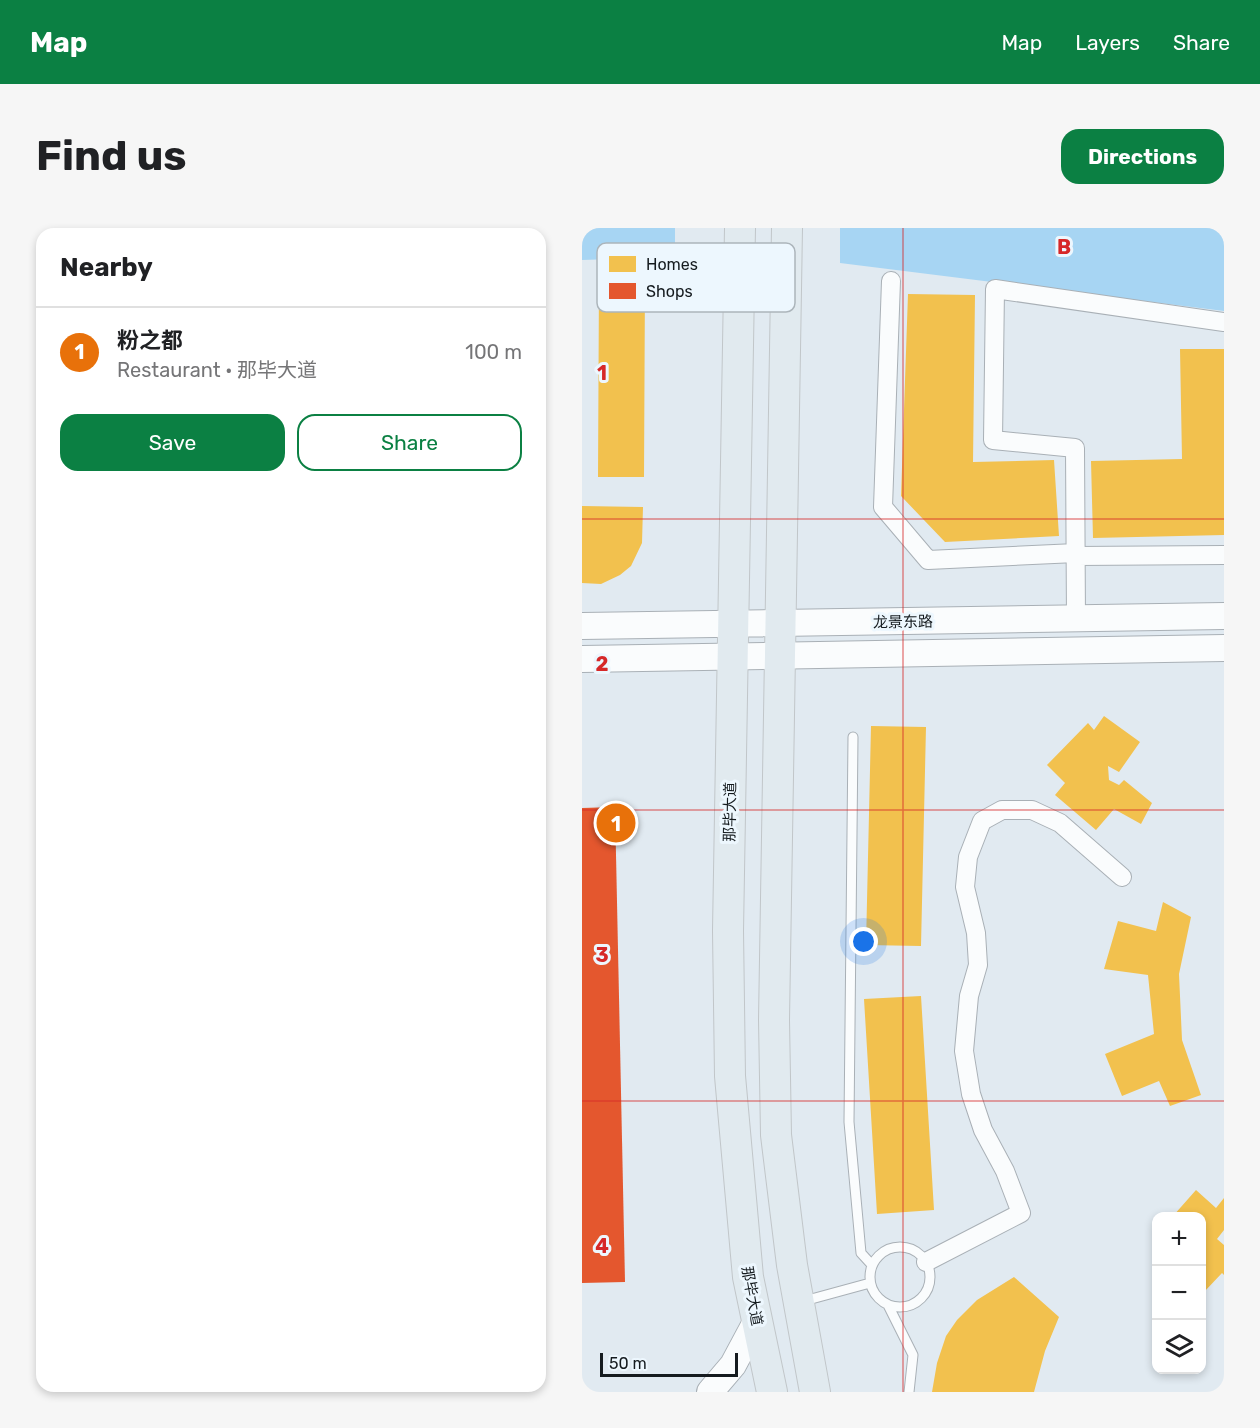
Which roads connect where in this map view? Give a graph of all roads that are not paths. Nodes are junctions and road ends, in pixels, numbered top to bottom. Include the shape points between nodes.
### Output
1 (740, 228) edge
2 (787, 228) edge
3 (740, 243) edge
4 (787, 243) edge
5 (891, 281) dead end
6 (738, 312) edge
7 (785, 312) edge
8 (1224, 322) edge
9 (1076, 555) junction
10 (1224, 555) edge
11 (1224, 616) edge
12 (1076, 619) junction
13 (732, 624) junction
14 (779, 624) junction
15 (582, 626) edge
16 (1224, 648) edge
17 (732, 656) junction
18 (778, 656) junction
19 (582, 659) edge
20 (854, 737) dead end
21 (1122, 877) dead end
22 (926, 1262) junction
23 (872, 1265) junction
24 (870, 1283) junction
25 (799, 1303) junction
26 (888, 1305) junction
27 (756, 1322) junction
28 (710, 1392) edge
29 (772, 1392) edge
30 (815, 1392) edge
31 (909, 1392) edge

1 - 3 main road, 那毕大道
2 - 4 main road
5 - 9 street via 883,507 928,560
6 - 13 main road, 那毕大道
7 - 14 main road
8 - 9 street via 995,289 993,440 1075,448
9 - 10 street
9 - 12 street
11 - 12 main road, 龙景东路
12 - 14 main road, 龙景东路
13 - 14 main road, 龙景东路
13 - 15 main road, 龙景东路
13 - 17 main road, 那毕大道
14 - 18 main road
16 - 18 main road
17 - 18 main road
17 - 19 main road
17 - 27 main road, 那毕大道 via 730,1076 740,1213
18 - 25 main road via 776,1135
20 - 23 lane via 849,1122 861,1253
21 - 22 street via 1060,823 1032,810 1002,810 977,828 968,857 965,887 976,933 978,965 969,996 964,1051 971,1094 983,1130 1021,1213
22 - 23 lane via 919,1254 902,1247 884,1251
22 - 26 lane via 930,1280 923,1298 906,1307
23 - 24 lane
24 - 25 lane
24 - 26 lane
25 - 30 main road
26 - 31 lane via 913,1355
27 - 28 main road via 733,1365
27 - 29 main road, 那毕大道

